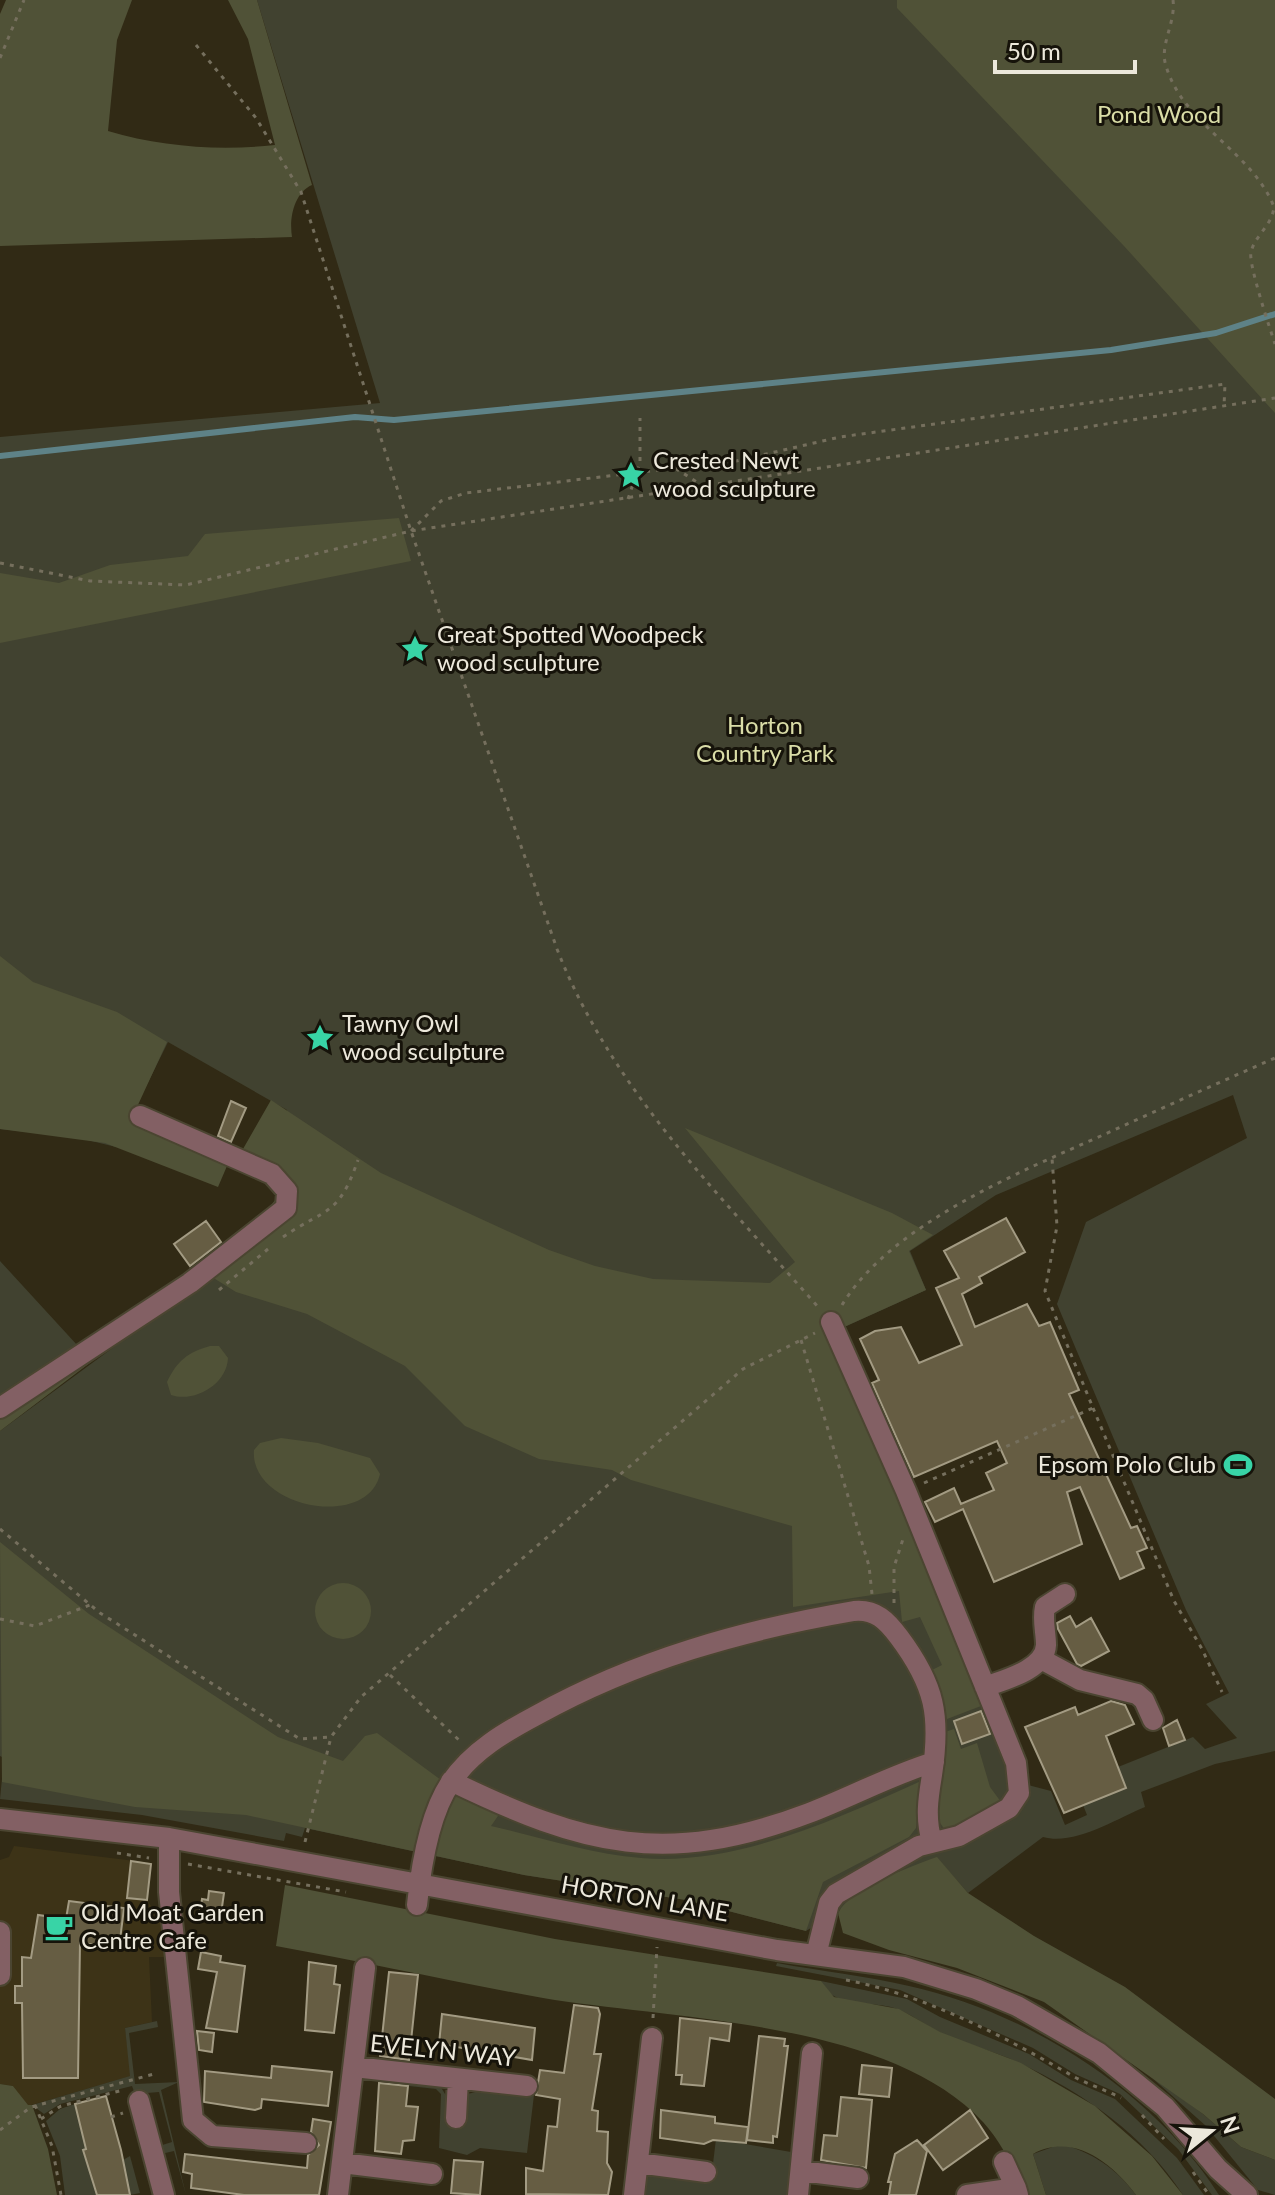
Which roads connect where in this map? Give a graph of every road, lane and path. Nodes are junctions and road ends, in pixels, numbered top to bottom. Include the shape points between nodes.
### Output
1 (24, 0) edge
2 (1173, 0) edge
3 (196, 45) dead end
4 (0, 58) edge
5 (1274, 334) edge
6 (1275, 344) edge
7 (1275, 398) edge
8 (1224, 406) junction
9 (640, 418) dead end
10 (675, 468) junction
11 (639, 470) junction
12 (707, 488) junction
13 (628, 499) junction
14 (411, 531) junction
15 (0, 563) edge
16 (1275, 1058) edge
17 (140, 1116) dead end
18 (1052, 1158) junction
19 (358, 1160) dead end
20 (283, 1237) dead end
21 (271, 1246) dead end
22 (219, 1290) dead end
23 (831, 1322) junction
24 (0, 1408) edge
25 (1093, 1408) junction
26 (906, 1491) junction
27 (917, 1519) junction
28 (0, 1529) edge
29 (1065, 1594) dead end
30 (90, 1605) junction
31 (870, 1611) junction
32 (0, 1619) edge
33 (898, 1634) junction
34 (1041, 1659) junction
35 (390, 1675) junction
36 (985, 1687) junction
37 (1222, 1692) dead end
38 (1153, 1720) dead end
39 (331, 1737) junction
40 (475, 1755) junction
41 (934, 1762) junction
42 (451, 1781) junction
43 (0, 1819) edge
44 (169, 1838) junction
45 (932, 1842) junction
46 (304, 1843) dead end
47 (110, 1852) dead end
48 (169, 1861) junction
49 (357, 1894) dead end
50 (418, 1894) junction
51 (0, 1932) edge
52 (657, 1947) dead end
53 (816, 1955) junction
54 (365, 1968) dead end
55 (0, 1975) edge
56 (833, 1978) dead end
57 (652, 2038) joint
58 (812, 2053) dead end
59 (354, 2067) junction
60 (154, 2074) dead end
61 (458, 2079) junction
62 (527, 2086) dead end
63 (139, 2101) joint
64 (1128, 2102) dead end
65 (35, 2105) junction
66 (1136, 2109) dead end
67 (456, 2118) dead end
68 (41, 2119) junction
69 (0, 2130) edge
70 (306, 2143) dead end
71 (1168, 2143) dead end
72 (1004, 2162) dead end
73 (342, 2163) junction
74 (638, 2163) junction
75 (1188, 2166) dead end
76 (1218, 2169) junction
77 (801, 2171) junction
78 (706, 2172) dead end
79 (432, 2174) dead end
80 (858, 2178) dead end
81 (1017, 2191) edge
82 (61, 2195) edge
83 (164, 2195) edge
84 (338, 2195) edge
85 (634, 2195) edge
86 (798, 2195) edge
87 (967, 2195) edge
88 (1209, 2195) edge
89 (1233, 2195) edge
90 (1247, 2195) edge

1 - 4 path
2 - 5 path via 1164,59 1174,85 1190,111 1264,187 1274,207 1251,253
3 - 14 path via 291,170
5 - 6 path
7 - 8 path
8 - 10 path via 1225,384 840,437 736,461
8 - 12 path
9 - 11 path
10 - 11 path
10 - 12 path
11 - 13 path
11 - 14 path via 455,495
12 - 13 path
13 - 14 path
14 - 15 path via 186,585 90,581
14 - 23 path via 583,1010 656,1123
16 - 18 path
17 - 24 street via 272,1174 287,1191 286,1208 190,1283
18 - 23 path via 981,1190 940,1216 861,1278
18 - 25 path via 1057,1231 1045,1291
19 - 20 path via 333,1209
21 - 22 path
23 - 26 street
25 - 26 path
25 - 37 path via 1174,1601
26 - 27 street
27 - 33 path via 906,1530 894,1567
27 - 36 street
28 - 30 path
29 - 34 street via 1045,1607 1046,1650
30 - 32 path via 35,1626
30 - 39 path via 300,1739
31 - 33 street
31 - 35 path via 869,1566 801,1340 743,1369
31 - 40 street via 735,1635 638,1667 575,1694
33 - 41 street via 933,1695
34 - 36 street
34 - 38 street via 1080,1680 1137,1694
35 - 39 path via 361,1697
35 - 40 path
36 - 45 street via 1016,1763 1018,1797 965,1834
39 - 46 path
40 - 42 street
41 - 42 street via 756,1830 652,1846 592,1838
41 - 45 street via 927,1818
42 - 50 street via 439,1804
43 - 44 street, HORTON LANE
44 - 48 street
44 - 50 street, HORTON LANE
45 - 53 street via 836,1894
47 - 48 path
48 - 49 path
48 - 70 street via 193,2120 212,2136
50 - 53 street, HORTON LANE
51 - 55 street
52 - 57 path
53 - 76 street, HORTON LANE via 904,1967 1017,2006 1134,2078
54 - 59 street, EVELYN WAY
56 - 64 path via 914,1999 1030,2050
57 - 74 street
58 - 77 street
59 - 61 street, EVELYN WAY
59 - 73 street, EVELYN WAY
60 - 65 path
61 - 62 street, EVELYN WAY
61 - 67 street
63 - 68 path via 131,2088 61,2106
63 - 83 street
65 - 68 path
65 - 69 path
66 - 71 path
68 - 82 path
72 - 81 street
73 - 79 street
73 - 84 street, EVELYN WAY
74 - 78 street
74 - 85 street
75 - 88 path
76 - 89 street, HORTON LANE
76 - 90 street, HORTON LANE
77 - 80 street
77 - 86 street
81 - 87 street

